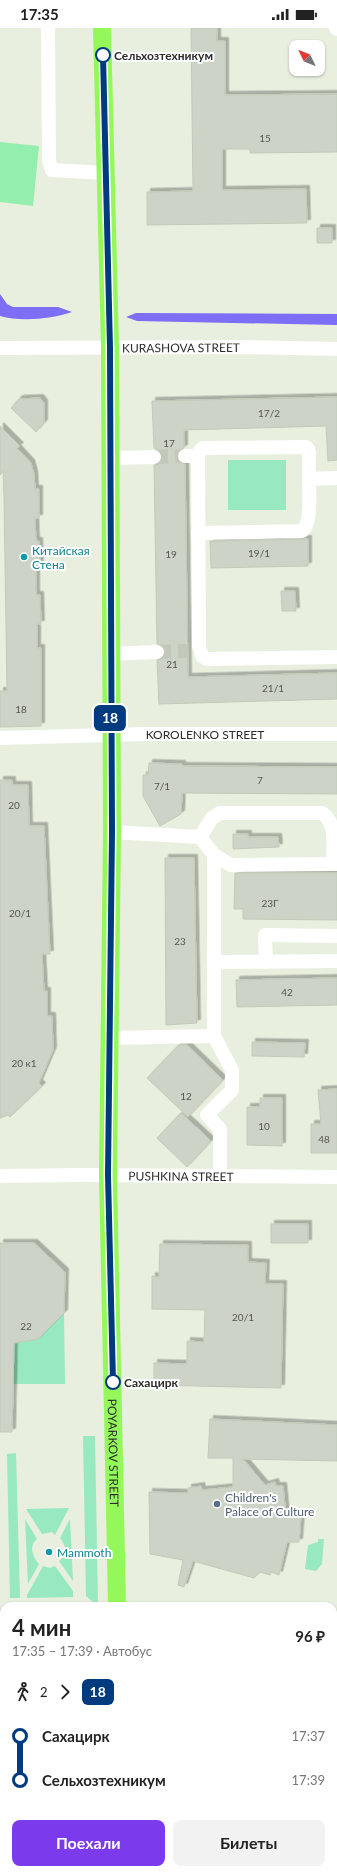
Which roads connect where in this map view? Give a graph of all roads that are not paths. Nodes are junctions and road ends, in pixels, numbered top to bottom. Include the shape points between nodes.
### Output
1 (48, 28) edge
2 (102, 28) edge
3 (106, 173) junction
4 (0, 348) edge
5 (110, 348) junction
6 (337, 349) edge
7 (154, 457) tunnel mouth
8 (110, 458) junction
9 (337, 478) edge
10 (309, 479) junction
11 (198, 533) junction
12 (157, 652) tunnel mouth
13 (110, 654) junction
14 (337, 657) edge
15 (337, 734) edge
16 (111, 735) junction
17 (0, 738) edge
18 (112, 832) junction
19 (200, 838) junction
20 (214, 855) junction
21 (335, 864) edge
22 (337, 936) edge
23 (337, 961) edge
24 (214, 962) junction
25 (266, 962) junction
26 (214, 1036) junction
27 (108, 1038) junction
28 (108, 1175) junction
29 (0, 1176) edge
30 (220, 1176) junction
31 (337, 1177) edge
32 (117, 1602) edge

1 - 3 street via 49,162 52,170
2 - 3 main road, POYARKOV STREET
3 - 5 main road, POYARKOV STREET
4 - 5 street, KURASHOVA STREET
5 - 6 street, KURASHOVA STREET
5 - 8 main road, POYARKOV STREET
7 - 8 street
8 - 13 main road, POYARKOV STREET
9 - 10 street
10 - 11 street via 308,520 302,531
10 - 11 street via 309,453 306,447 203,448 191,456
11 - 14 street via 198,646 194,651 207,659
12 - 13 street
13 - 16 main road, POYARKOV STREET
15 - 16 street, KOROLENKO STREET
16 - 17 street, KOROLENKO STREET
16 - 18 main road, POYARKOV STREET
18 - 19 street
18 - 27 main road, POYARKOV STREET
19 - 20 street
19 - 21 street via 212,818 220,813 322,812 329,816 333,824
20 - 21 street via 231,865
20 - 24 street
22 - 25 street via 265,935
23 - 25 street
24 - 25 street
24 - 26 street
26 - 27 street
26 - 30 street via 232,1070 232,1090 207,1116 220,1129
27 - 28 main road, POYARKOV STREET
28 - 29 street, PUSHKINA STREET
28 - 30 street, PUSHKINA STREET
28 - 32 main road, POYARKOV STREET
30 - 31 street, PUSHKINA STREET

